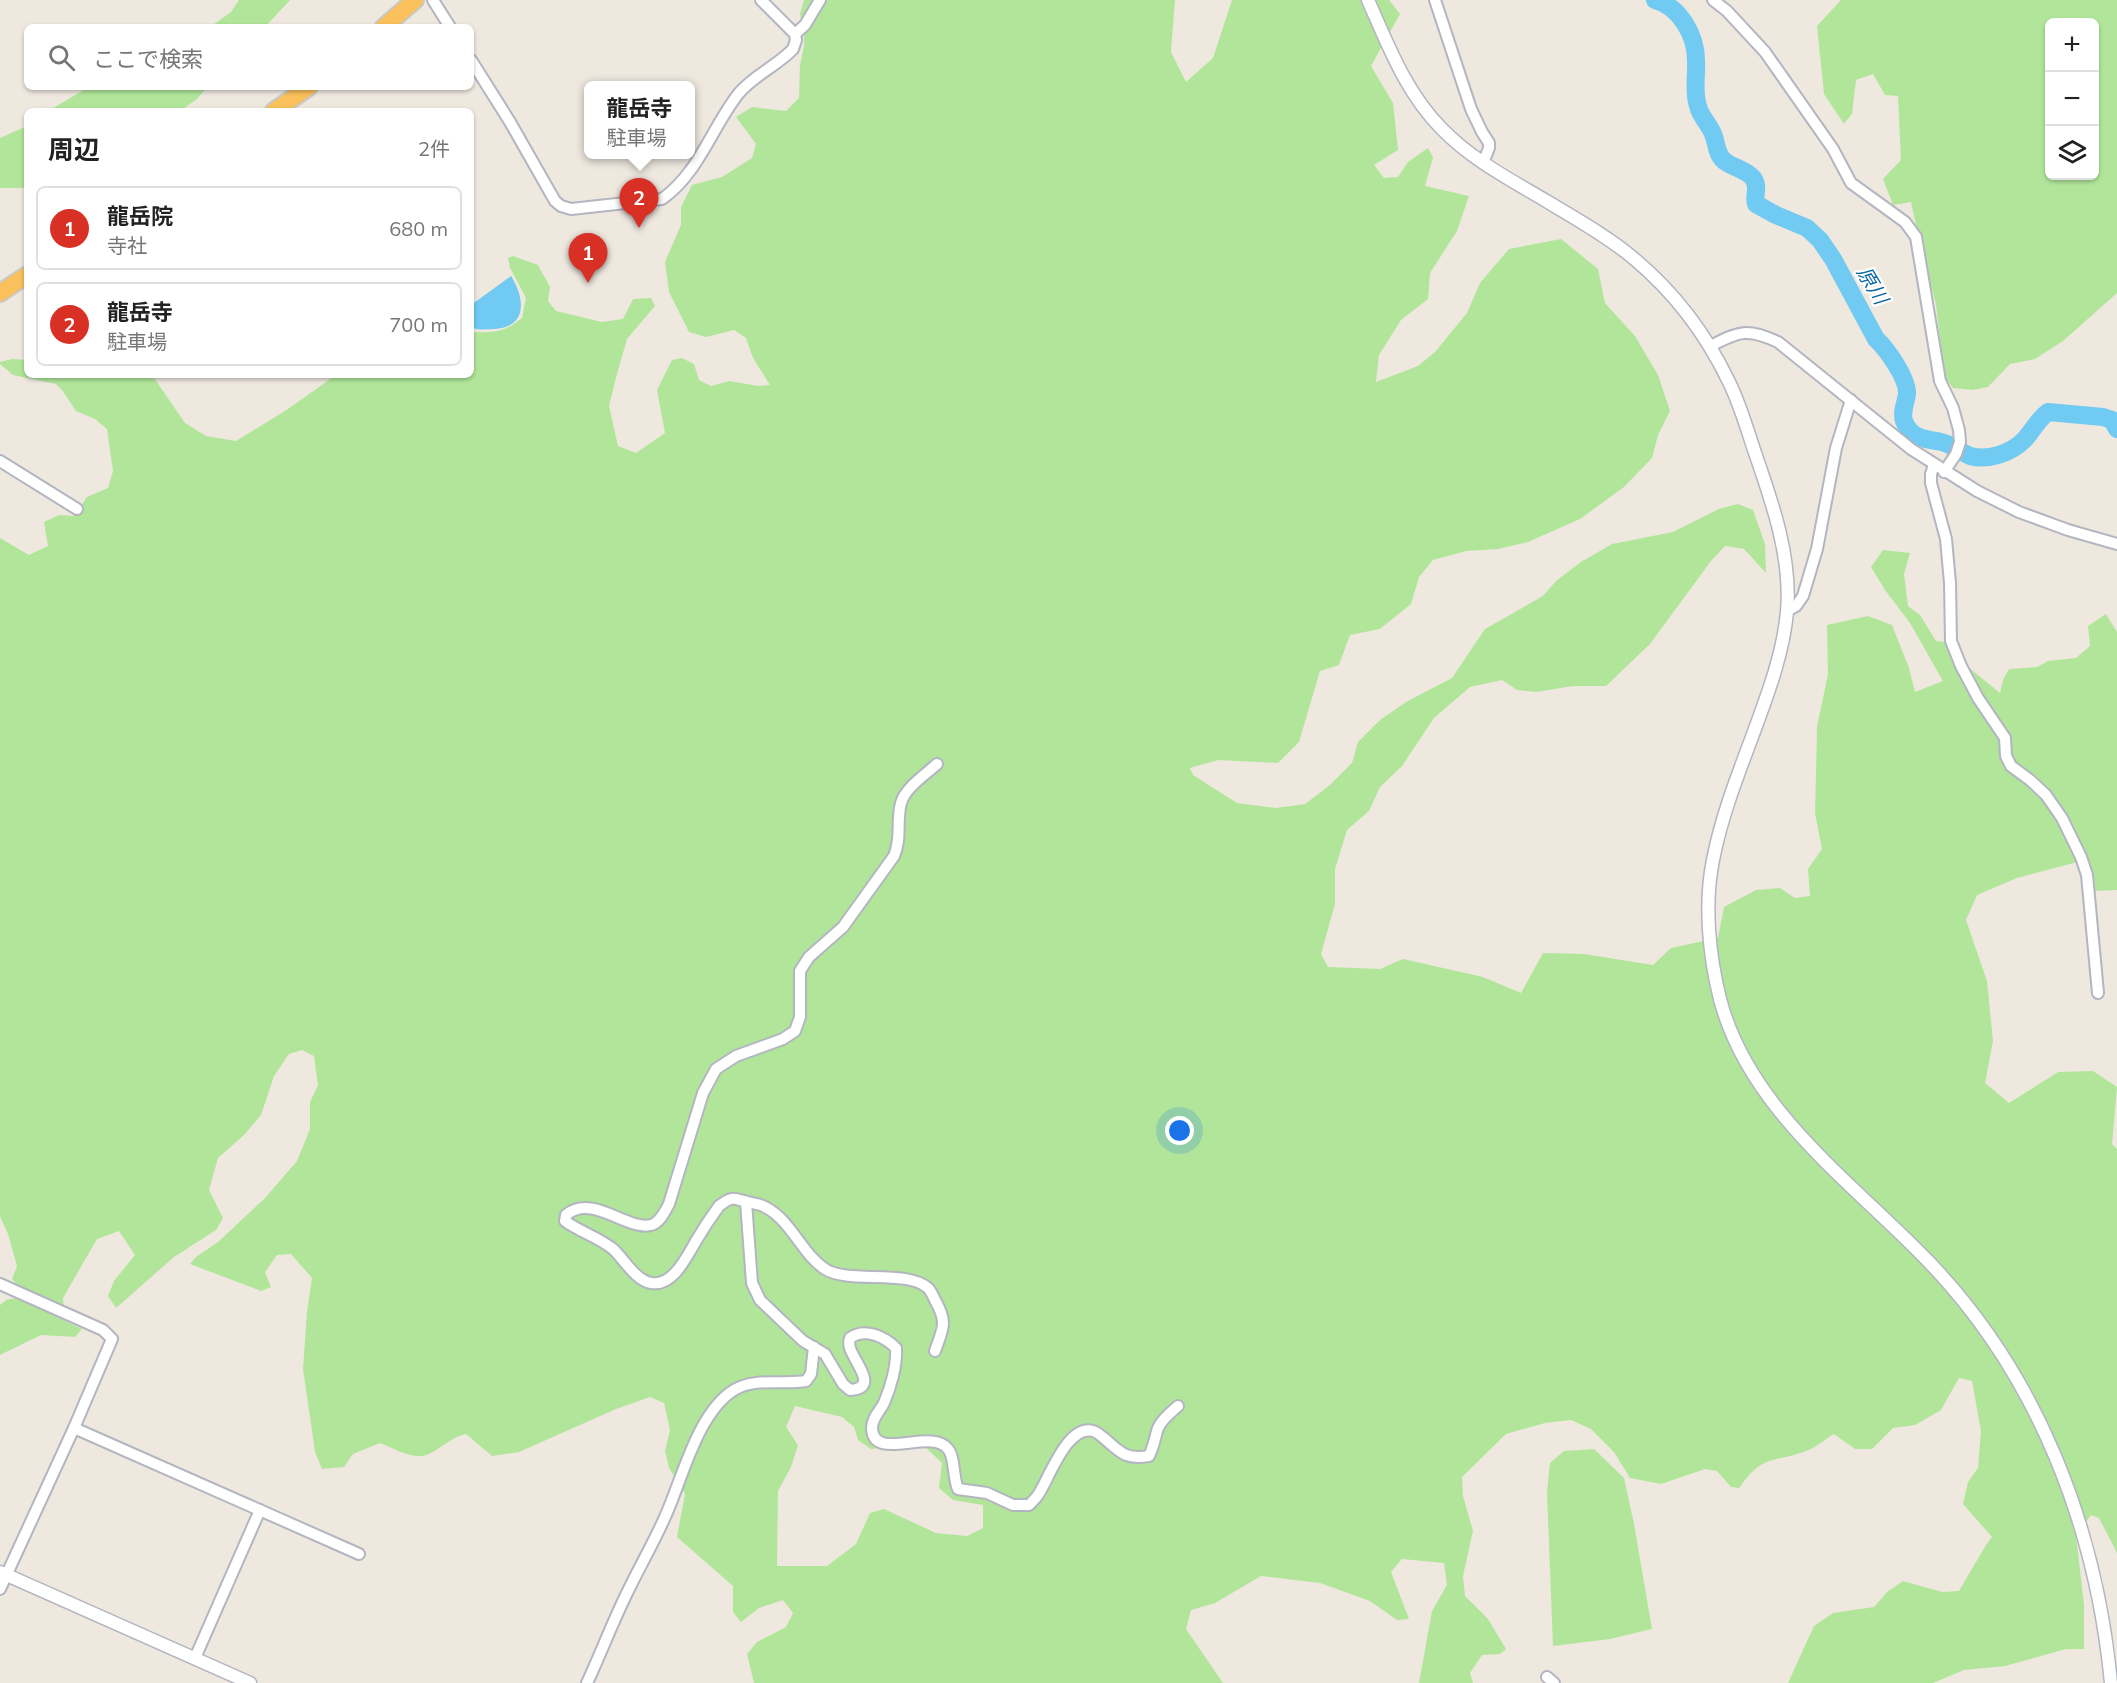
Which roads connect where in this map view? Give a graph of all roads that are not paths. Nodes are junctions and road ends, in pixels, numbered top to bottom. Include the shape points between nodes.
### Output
1 (415, 0) edge
2 (433, 0) edge
3 (761, 0) edge
4 (820, 0) edge
5 (1368, 0) edge
6 (1435, 0) edge
7 (1713, 0) edge
8 (387, 24) edge
9 (448, 24) edge
10 (795, 34) junction
11 (474, 65) edge
12 (305, 90) edge
13 (278, 108) edge
14 (1483, 163) junction
15 (24, 277) edge
16 (0, 292) edge
17 (1711, 346) junction
18 (1851, 399) junction
19 (0, 460) edge
20 (1934, 465) junction
21 (1944, 472) junction
22 (77, 509) dead end
23 (2117, 544) edge
24 (1787, 611) junction
25 (937, 764) dead end
26 (2098, 993) dead end
27 (746, 1202) junction
28 (0, 1284) edge
29 (814, 1347) junction
30 (935, 1352) dead end
31 (1178, 1406) dead end
32 (74, 1428) junction
33 (260, 1510) junction
34 (359, 1554) dead end
35 (4, 1574) edge
36 (0, 1589) edge
37 (195, 1658) junction
38 (249, 1683) edge
39 (587, 1683) edge
40 (2111, 1683) edge

1 - 8 highway
2 - 9 street
3 - 10 street
4 - 10 street
5 - 14 street via 1419,104 1465,151
6 - 14 street via 1471,109 1489,143
7 - 21 street via 1765,52 1833,149 1851,183 1905,222 1916,237 1940,381 1959,430 1960,442
10 - 11 street via 793,49 740,92 700,157 671,192 649,202 571,209 561,206
12 - 13 highway
14 - 17 street via 1630,255 1683,310
15 - 16 highway
17 - 18 street via 1745,331 1760,333 1778,342
17 - 24 street via 1739,404 1767,489 1781,541
18 - 20 street
18 - 24 street via 1836,448 1818,549 1803,596
19 - 22 street
20 - 21 street
20 - 26 street via 1932,483 1946,539 1951,641 1978,699 2005,738 2010,766 2046,795 2081,857 2087,875
21 - 23 street via 2019,512
24 - 40 street via 1781,651 1712,864 1709,927 1721,1003 1739,1047 1767,1095 1792,1127 1930,1263 1975,1316 2011,1370 2061,1467 2078,1516 2099,1598
25 - 27 street via 909,789 901,803 899,844 894,856 843,927 809,957 800,971 800,1017 795,1031 736,1056 711,1076 669,1204 659,1220 651,1225 638,1224 600,1210 580,1209 572,1210 565,1221 612,1249 650,1283 660,1282 684,1263 719,1206 735,1198
27 - 29 street via 752,1283 760,1300 802,1341
27 - 30 street via 767,1207 831,1273 919,1283 928,1289 944,1315
28 - 32 street via 103,1330 112,1339
29 - 31 street via 825,1354 843,1384 850,1390 859,1390 865,1379 849,1347 850,1338 886,1338 896,1348 896,1356 888,1393 874,1418 875,1438 883,1444 940,1442 951,1454 958,1489 987,1493 1013,1505 1029,1505 1034,1500 1055,1461 1082,1431 1101,1435 1123,1455 1149,1456 1158,1427
29 - 39 street via 811,1374 806,1381 749,1384 720,1401 690,1452 666,1516
32 - 33 street
32 - 35 street
33 - 34 street
33 - 37 street
35 - 36 street
35 - 37 street
37 - 38 street

